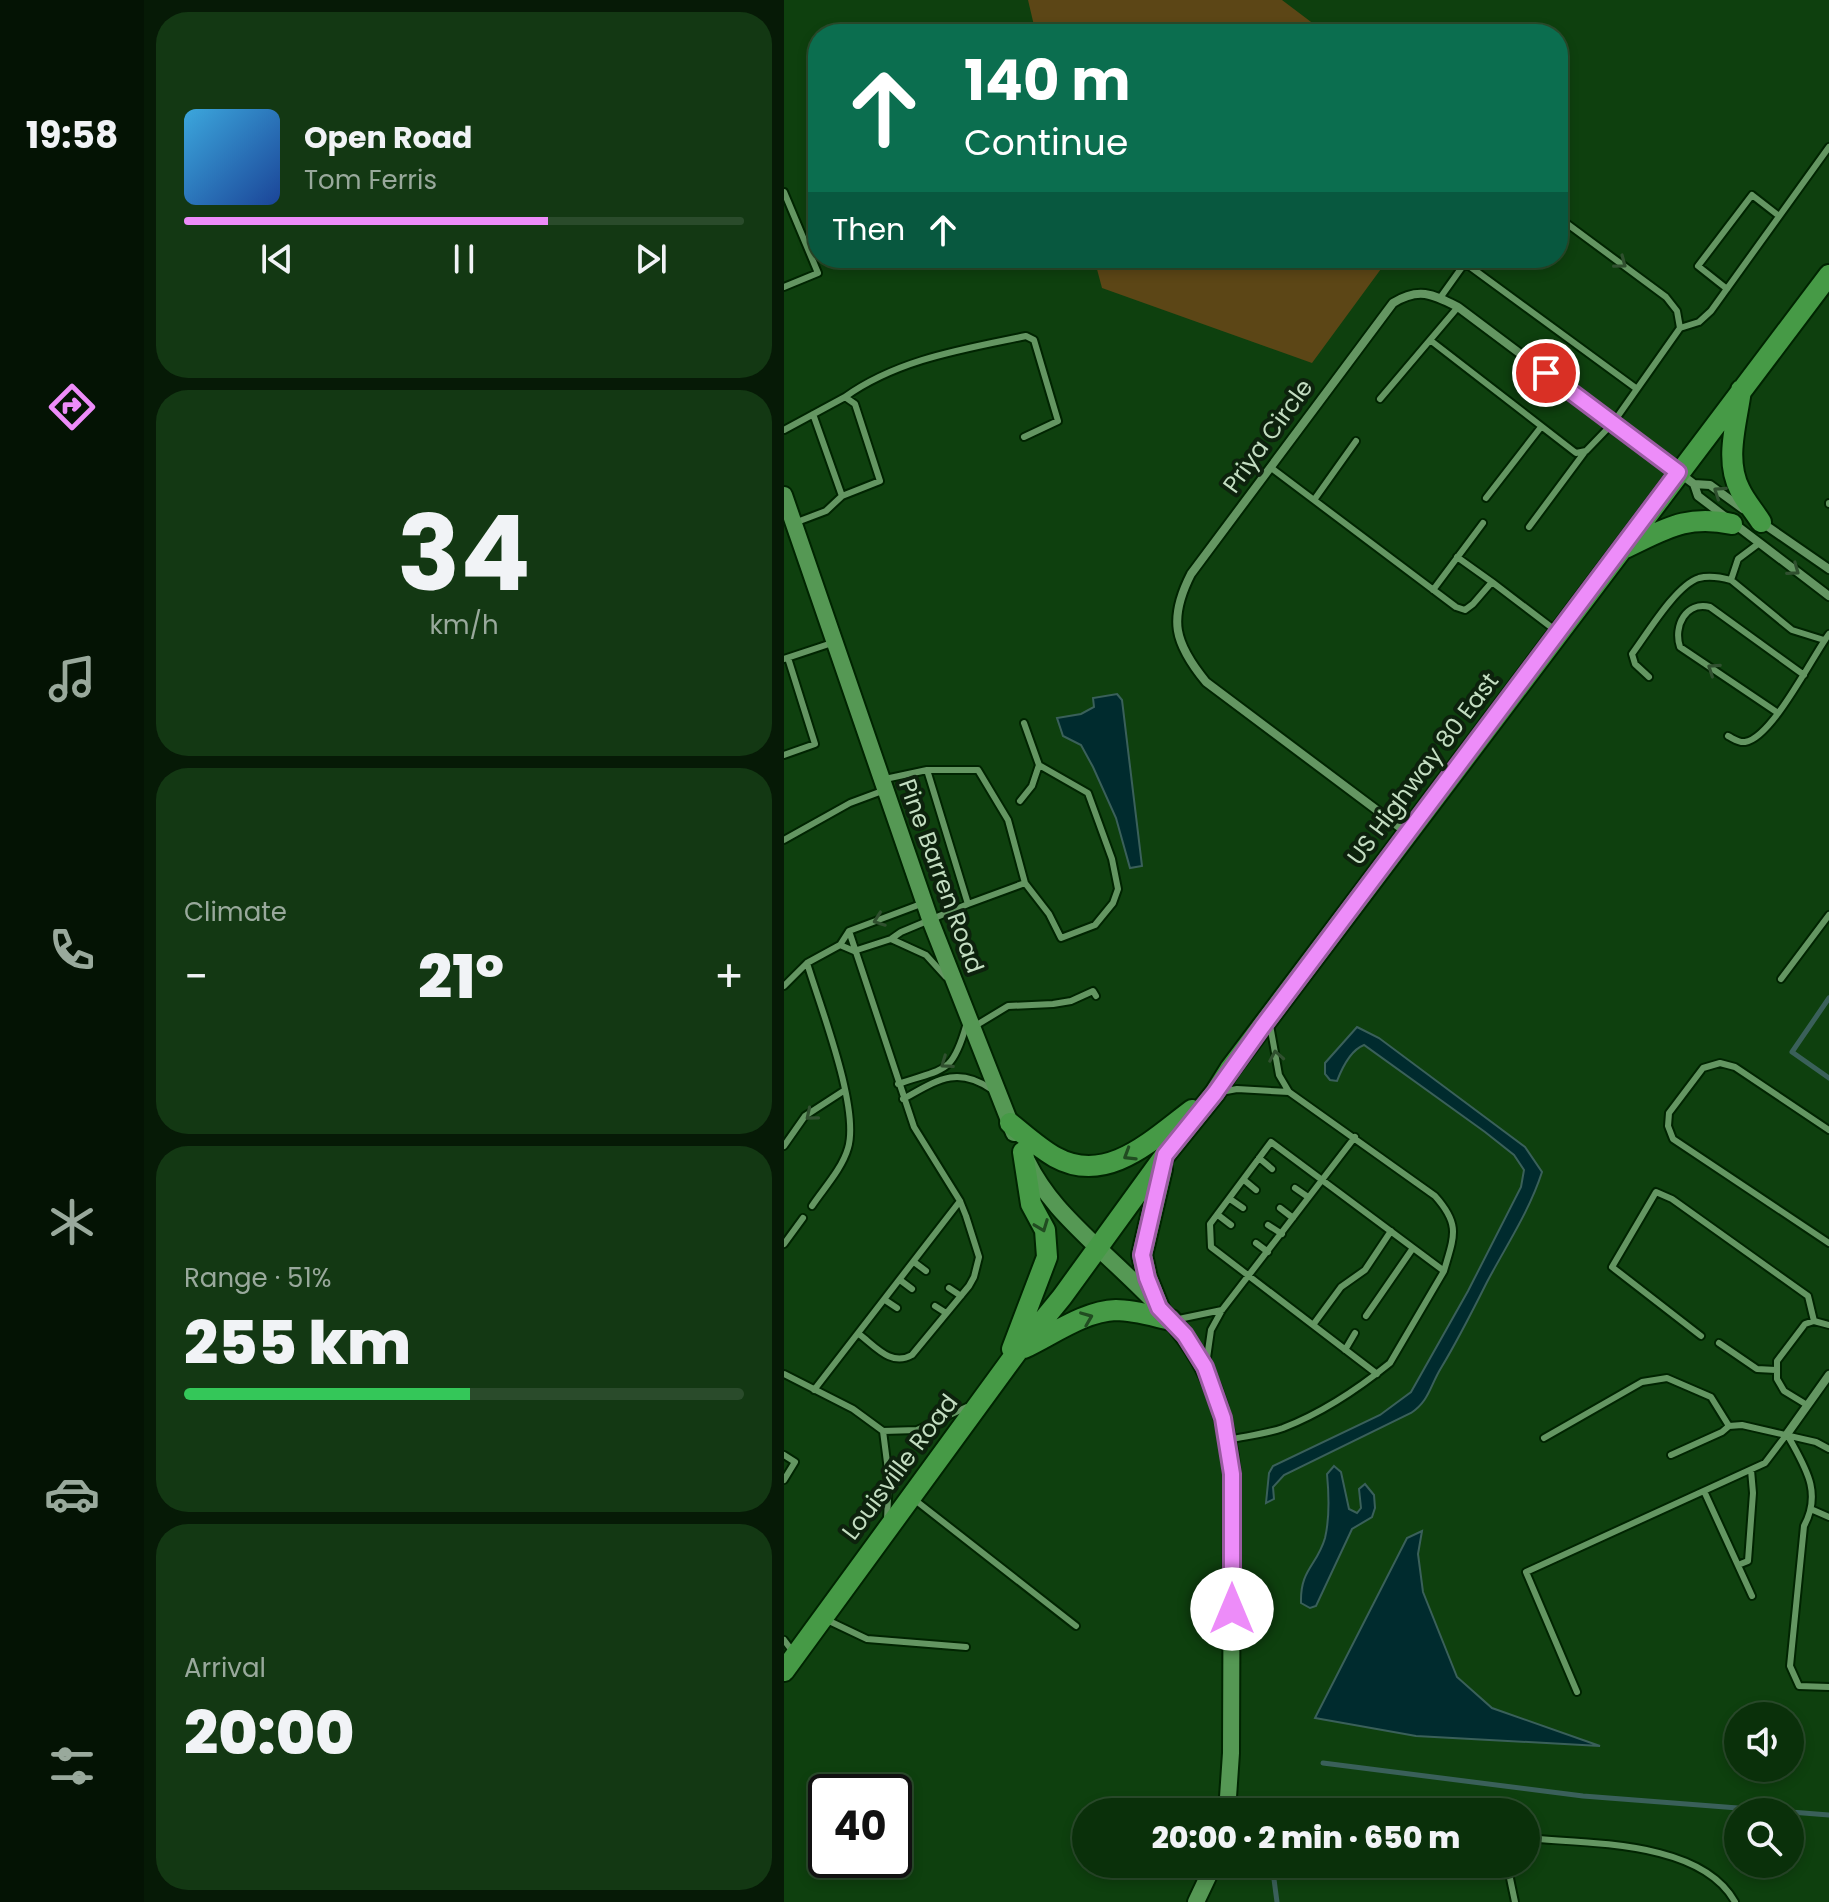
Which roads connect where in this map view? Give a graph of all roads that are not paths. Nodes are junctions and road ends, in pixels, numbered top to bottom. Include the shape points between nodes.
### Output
1 (1829, 147) edge
2 (784, 192) edge
3 (1779, 216) junction
4 (1568, 224) edge
5 (808, 249) edge
6 (816, 268) edge
7 (1461, 268) edge
8 (1478, 268) edge
9 (1829, 275) edge
10 (784, 287) edge
11 (1727, 289) junction
12 (1440, 298) junction
13 (1458, 307) junction
14 (1680, 328) junction
15 (1430, 340) junction
16 (1741, 388) junction
17 (1637, 389) junction
18 (845, 397) junction
19 (1380, 399) dead end
20 (813, 414) junction
21 (1613, 423) junction
22 (1541, 427) junction
23 (784, 430) edge
24 (1024, 437) dead end
25 (1356, 441) dead end
26 (1586, 451) junction
27 (1270, 467) junction
28 (1686, 478) junction
29 (784, 495) edge
30 (842, 496) junction
31 (1486, 498) dead end
32 (1314, 500) junction
33 (1761, 522) junction
34 (1483, 523) dead end
35 (1732, 524) junction
36 (1529, 527) dead end
37 (792, 530) edge
38 (1758, 544) junction
39 (1620, 550) junction
40 (1457, 557) junction
41 (1829, 569) edge
42 (1731, 580) junction
43 (1492, 582) junction
44 (1433, 590) junction
45 (1829, 596) edge
46 (1558, 633) junction
47 (1827, 637) edge
48 (835, 642) junction
49 (786, 659) edge
50 (1804, 675) junction
51 (1649, 677) dead end
52 (1778, 713) junction
53 (1024, 723) dead end
54 (1728, 736) dead end
55 (784, 755) edge
56 (1039, 765) junction
57 (927, 770) junction
58 (883, 785) junction
59 (1020, 801) dead end
60 (1407, 833) junction
61 (784, 840) edge
62 (1025, 883) junction
63 (924, 903) junction
64 (968, 904) junction
65 (1829, 915) edge
66 (931, 922) junction
67 (849, 931) junction
68 (891, 939) junction
69 (840, 945) junction
70 (854, 951) junction
71 (807, 963) junction
72 (1781, 979) dead end
73 (784, 986) edge
74 (957, 988) junction
75 (1096, 996) dead end
76 (1268, 1018) junction
77 (970, 1023) junction
78 (898, 1084) junction
79 (845, 1090) junction
80 (1289, 1092) junction
81 (998, 1093) junction
82 (1215, 1093) junction
83 (903, 1099) junction
84 (1010, 1123) junction
85 (1829, 1130) edge
86 (1355, 1137) junction
87 (784, 1146) edge
88 (1023, 1152) junction
89 (1165, 1155) junction
90 (1259, 1158) junction
91 (1272, 1169) dead end
92 (1244, 1180) junction
93 (1321, 1180) junction
94 (1295, 1188) dead end
95 (1256, 1190) dead end
96 (1308, 1197) junction
97 (1230, 1199) junction
98 (960, 1201) junction
99 (812, 1206) dead end
100 (1243, 1208) dead end
101 (1280, 1208) dead end
102 (1218, 1215) junction
103 (803, 1218) dead end
104 (1293, 1218) junction
105 (1231, 1225) dead end
106 (1268, 1225) dead end
107 (1391, 1231) junction
108 (1282, 1234) junction
109 (1256, 1243) dead end
110 (1829, 1243) edge
111 (784, 1244) edge
112 (1099, 1248) junction
113 (1413, 1248) junction
114 (1268, 1252) junction
115 (914, 1262) junction
116 (926, 1271) dead end
117 (1444, 1271) junction
118 (1249, 1277) junction
119 (900, 1280) junction
120 (949, 1288) dead end
121 (912, 1289) dead end
122 (961, 1296) junction
123 (1062, 1297) joint
124 (885, 1300) junction
125 (935, 1306) dead end
126 (897, 1308) dead end
127 (1222, 1310) junction
128 (946, 1313) junction
129 (1165, 1314) junction
130 (1366, 1316) dead end
131 (1814, 1321) junction
132 (1313, 1325) junction
133 (1829, 1325) edge
134 (920, 1326) dead end
135 (930, 1332) junction
136 (1355, 1333) dead end
137 (859, 1334) junction
138 (1701, 1336) dead end
139 (1719, 1343) dead end
140 (1345, 1350) junction
141 (1017, 1352) junction
142 (1205, 1367) junction
143 (1776, 1370) junction
144 (784, 1374) edge
145 (1002, 1374) junction
146 (1377, 1374) junction
147 (1829, 1375) edge
148 (814, 1390) junction
149 (984, 1399) junction
150 (1807, 1405) junction
151 (1729, 1426) junction
152 (883, 1431) junction
153 (1787, 1434) junction
154 (1544, 1438) dead end
155 (1228, 1440) junction
156 (1829, 1449) edge
157 (784, 1455) edge
158 (1671, 1455) dead end
159 (1751, 1470) junction
160 (784, 1480) edge
161 (1704, 1491) junction
162 (911, 1497) junction
163 (1813, 1510) junction
164 (1829, 1517) edge
165 (886, 1530) junction
166 (1738, 1565) junction
167 (1752, 1596) dead end
168 (822, 1617) junction
169 (1076, 1626) dead end
170 (966, 1647) dead end
171 (788, 1655) edge
172 (1829, 1687) edge
173 (1577, 1692) dead end
174 (1229, 1798) edge
175 (1540, 1839) edge
176 (1207, 1878) edge
177 (1510, 1878) edge
178 (1196, 1902) edge
179 (1515, 1902) edge
180 (1735, 1902) edge

1 - 3 lane
2 - 5 lane
3 - 11 lane
3 - 11 lane via 1752,195 1698,266
4 -> 14 lane via 1666,297 1677,311
6 - 10 lane via 818,273
7 - 12 lane
8 - 17 lane
9 - 16 main road, US Highway 80 East
11 - 14 lane via 1699,322
12 - 13 street, Priya Circle
12 - 27 street, Priya Circle via 1418,293 1393,303
13 - 15 lane
13 - 21 street, Priya Circle
14 - 17 lane
15 - 19 lane
15 - 22 lane
16 - 28 main road, US Highway 80 East
16 - 33 main road via 1733,470
17 - 21 lane
18 - 20 lane
18 - 24 lane via 899,367 1026,336 1034,340 1058,421
18 - 30 lane via 855,404 880,481
20 - 23 lane
20 - 30 lane
21 - 26 lane
21 - 28 street, Priya Circle
22 - 26 lane via 1576,453
22 - 31 lane
25 - 32 lane
26 - 36 lane
27 - 32 lane
27 - 60 street, Priya Circle via 1191,574 1177,612 1183,650 1206,682
33 -> 28 street via 1710,485
28 - 35 street via 1698,496
28 - 39 main road, US Highway 80 East
29 - 37 main road, Pine Barren Road
30 - 37 lane
32 - 44 lane
33 - 41 street
34 - 40 lane
35 - 38 street
35 - 39 main road via 1690,521
37 - 48 main road, Pine Barren Road
38 - 42 lane via 1738,559
38 -> 45 street
39 - 46 main road, US Highway 80 East
40 - 43 lane
40 - 44 lane
42 - 47 lane via 1792,630
42 - 51 lane via 1715,576 1685,585 1632,654
43 - 44 lane via 1465,610
43 - 46 lane
46 - 60 main road, US Highway 80 East
47 - 50 lane
48 - 49 lane
48 - 58 main road, Pine Barren Road
49 - 55 lane via 815,744
50 - 52 lane
52 -> 50 lane via 1680,647 1678,628 1690,608 1710,607
52 - 54 lane via 1750,741
53 - 56 lane
56 - 59 lane
56 - 62 lane via 1088,793 1118,889 1095,925 1061,938
57 - 58 lane
57 - 62 lane via 978,770 1008,820
57 - 64 lane
58 - 61 lane
58 - 63 main road, Pine Barren Road
60 - 76 main road, US Highway 80 East
62 - 64 lane
63 - 66 main road, Pine Barren Road
63 -> 67 lane
64 - 66 lane
65 - 72 lane
66 - 68 lane
66 - 74 main road, Pine Barren Road
67 - 69 lane
67 - 70 lane
68 - 70 lane
68 - 74 lane via 926,955
69 - 70 lane
69 - 71 lane
70 - 78 lane
71 - 73 lane
71 - 79 lane
74 - 77 main road, Pine Barren Road
75 - 77 lane via 1093,991 1071,1001 1008,1006
80 -> 76 lane via 1279,1075
76 - 82 main road, US Highway 80 East
77 -> 78 lane via 952,1063
77 - 81 main road, Pine Barren Road
78 - 83 lane
79 -> 87 lane via 805,1116
79 - 99 lane via 852,1133 842,1163
80 - 82 lane
80 - 86 lane
81 - 83 lane via 971,1078 950,1076
81 - 84 main road, Pine Barren Road
82 -> 84 main road via 1122,1160 1102,1166 1055,1157
82 - 89 main road, US Highway 80 East
83 - 98 lane via 918,1137
84 - 88 main road, Pine Barren Road
85 - 110 lane via 1735,1067 1720,1063 1703,1068 1669,1113 1668,1126 1673,1139
86 - 93 lane
86 - 117 lane via 1451,1213 1453,1237
88 - 112 main road, Pine Barren Road via 1053,1203
88 -> 145 main road via 1031,1204 1045,1230 1047,1257
89 - 112 main road, US Highway 80 East
89 - 129 main road via 1142,1255
90 - 91 lane
90 - 92 lane
90 - 93 lane via 1271,1142
92 - 95 lane
92 - 97 lane
93 - 96 lane
93 - 107 lane
94 - 96 lane
96 - 104 lane
97 - 100 lane
97 - 102 lane
98 - 115 lane
98 - 122 lane via 979,1257
101 - 104 lane
102 - 105 lane
102 - 118 lane via 1210,1224 1211,1247
103 - 111 lane
104 - 108 lane
106 - 108 lane
107 - 113 lane
107 - 132 lane via 1365,1270 1341,1287
108 - 114 lane
109 - 114 lane
112 - 123 main road, US Highway 80 East
112 - 129 main road, Pine Barren Road
113 - 117 lane
113 - 130 lane
114 - 118 lane
115 - 116 lane
115 - 119 lane
117 - 146 lane via 1390,1363
118 - 127 lane
118 - 132 lane
119 - 121 lane
119 - 124 lane
120 - 122 lane
122 - 128 lane
123 - 141 main road, Louisville Road
124 - 126 lane
124 - 137 lane
125 - 128 lane
127 - 129 lane
127 - 142 lane via 1211,1330
128 - 135 lane
141 -> 129 main road via 1106,1311
129 - 142 main road, Pine Barren Road
131 - 133 lane
131 - 138 lane via 1808,1296 1656,1192 1612,1267
131 - 143 lane via 1805,1324
132 - 140 lane
134 - 135 lane
135 - 137 lane via 912,1355 897,1360
136 - 140 lane
137 - 148 lane
139 - 143 lane via 1757,1369
140 - 146 lane
141 - 145 main road, Louisville Road
142 - 155 main road, Pine Barren Road
143 - 150 lane via 1784,1391
144 - 148 lane
145 - 149 main road, Louisville Road
146 - 155 lane via 1282,1428
147 - 150 street
148 - 152 lane
149 - 152 lane via 917,1430
149 - 162 main road, Louisville Road
150 - 153 street
151 - 153 lane
151 - 154 lane via 1711,1397 1667,1378 1642,1382
151 - 158 lane
152 - 165 lane via 889,1478
153 - 156 lane
153 - 159 lane via 1765,1463
153 - 163 lane via 1811,1477
155 - 174 main road, Pine Barren Road
157 - 160 lane via 795,1462
159 - 161 lane
159 - 166 lane via 1748,1561
161 - 166 lane
161 - 173 lane via 1526,1572
162 - 165 main road, Louisville Road
162 - 169 lane
163 - 164 lane
163 - 172 lane via 1804,1526 1790,1666 1799,1686
165 - 168 main road, Louisville Road
166 - 167 lane
168 - 170 lane via 867,1639
168 - 171 main road, Louisville Road
175 - 180 lane via 1681,1858 1706,1872
176 - 178 main road
177 - 179 lane

